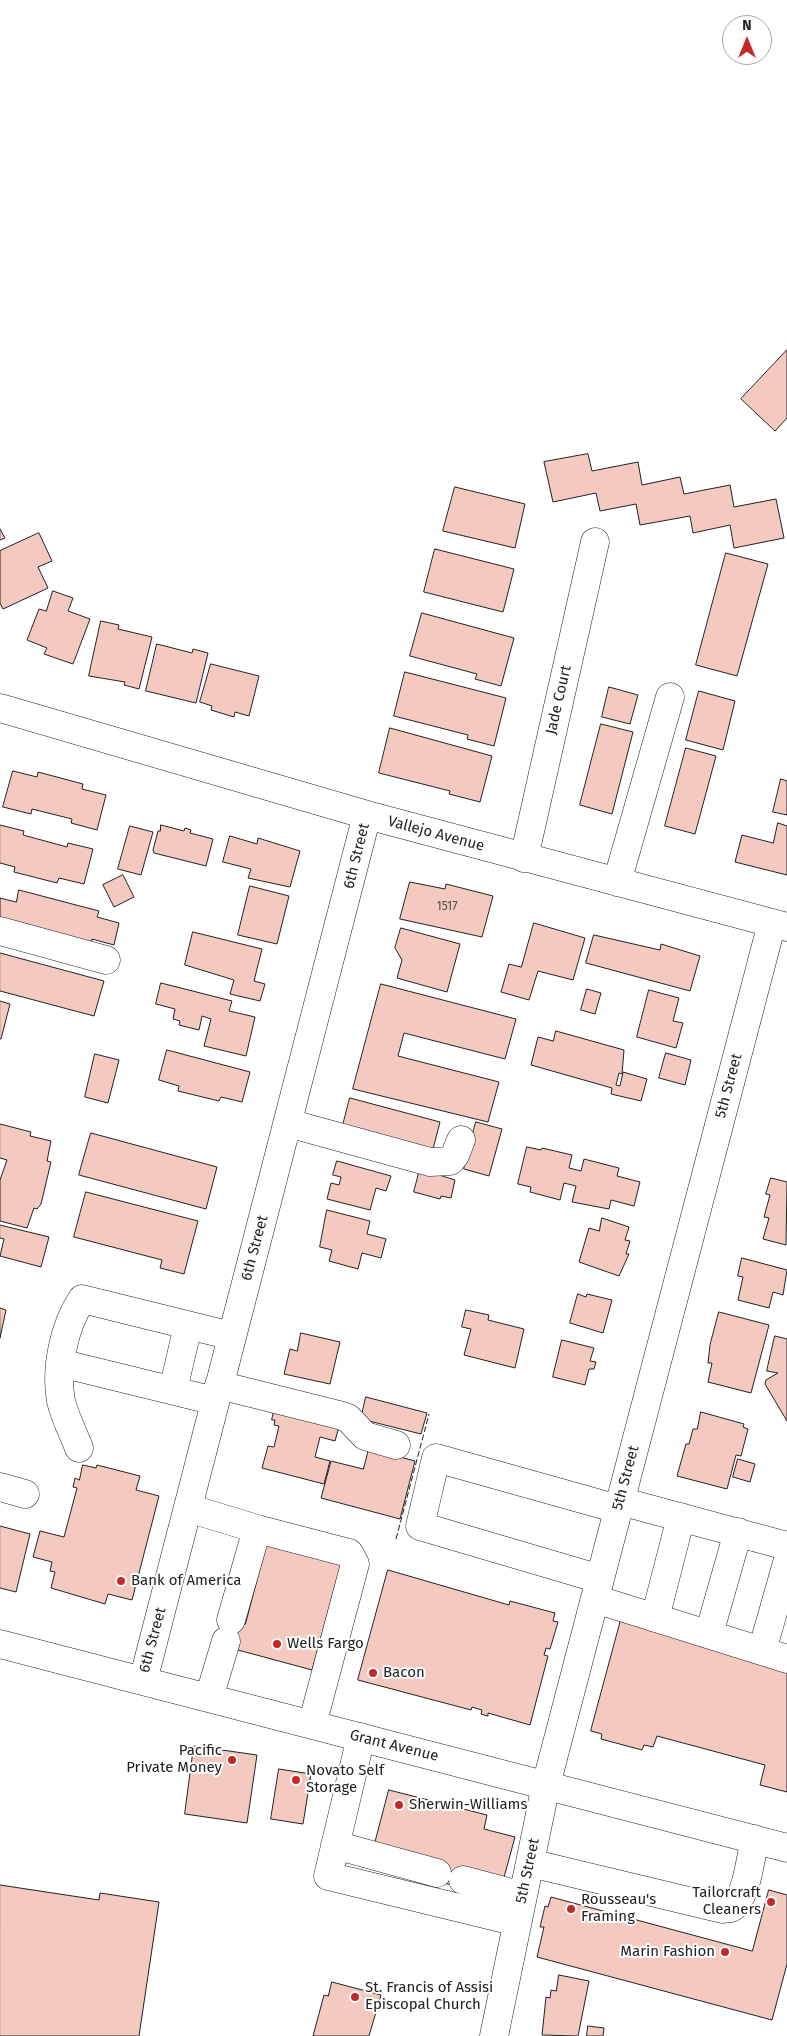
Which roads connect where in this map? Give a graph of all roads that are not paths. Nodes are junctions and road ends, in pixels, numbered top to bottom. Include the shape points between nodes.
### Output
1 (594, 542) dead end
2 (670, 697) dead end
3 (0, 708) edge
4 (367, 815) junction
5 (524, 858) junction
6 (617, 882) junction
7 (780, 925) edge
8 (0, 931) edge
9 (106, 960) dead end
10 (288, 1123) junction
11 (461, 1140) dead end
12 (188, 1326) junction
13 (232, 1336) junction
14 (60, 1362) junction
15 (173, 1390) junction
16 (217, 1393) junction
17 (396, 1445) dead end
18 (79, 1448) dead end
19 (619, 1505) junction
20 (188, 1508) junction
21 (681, 1517) junction
22 (257, 1529) junction
23 (738, 1532) junction
24 (787, 1546) edge
25 (787, 1562) edge
26 (597, 1589) junction
27 (655, 1618) junction
28 (709, 1634) junction
29 (0, 1644) edge
30 (774, 1655) edge
31 (143, 1681) junction
32 (209, 1698) junction
33 (312, 1724) junction
34 (361, 1737) junction
35 (546, 1785) junction
36 (755, 1840) junction
37 (335, 1845) junction
38 (787, 1848) edge
39 (530, 1863) junction
40 (437, 1873) dead end
41 (463, 1880) dead end
42 (520, 1909) junction
43 (494, 2036) edge

1 - 5 street, Jade Court
2 - 6 street
3 - 4 street, Vallejo Avenue
4 - 5 street, Vallejo Avenue
4 - 10 street, 6th Street
5 - 6 street, Vallejo Avenue
6 - 7 street, Vallejo Avenue
7 - 19 street, 5th Street
8 - 9 street
10 - 11 street via 430,1162 450,1161
10 - 13 street, 6th Street
12 - 13 street
12 - 14 street via 82,1299 71,1318
12 - 15 street
13 - 16 street, 6th Street
14 - 15 street
14 - 18 street via 61,1400
15 - 16 street
16 - 17 street via 339,1415 348,1418 365,1436
16 - 20 street, 6th Street
19 - 21 street
19 - 26 street, 5th Street
19 - 26 street via 436,1458 420,1526
20 - 22 street
20 - 31 street, 6th Street
21 - 23 street
21 - 27 street
22 - 32 street
22 - 33 street via 349,1553 355,1564
23 - 24 street
23 - 28 street
25 - 30 street
26 - 27 street
26 - 35 street, 5th Street
27 - 28 street
28 - 30 street
29 - 31 street, Grant Avenue
31 - 32 street, Grant Avenue
32 - 33 street, Grant Avenue
33 - 34 street, Grant Avenue
34 - 35 street, Grant Avenue
34 - 37 street
35 - 36 street, Grant Avenue
35 - 39 street, 5th Street
36 - 38 street, Grant Avenue
36 - 39 street via 743,1889 730,1909
37 - 40 street
37 - 42 street via 328,1876
39 - 42 street, 5th Street
41 - 42 street
42 - 43 street, 5th Street

